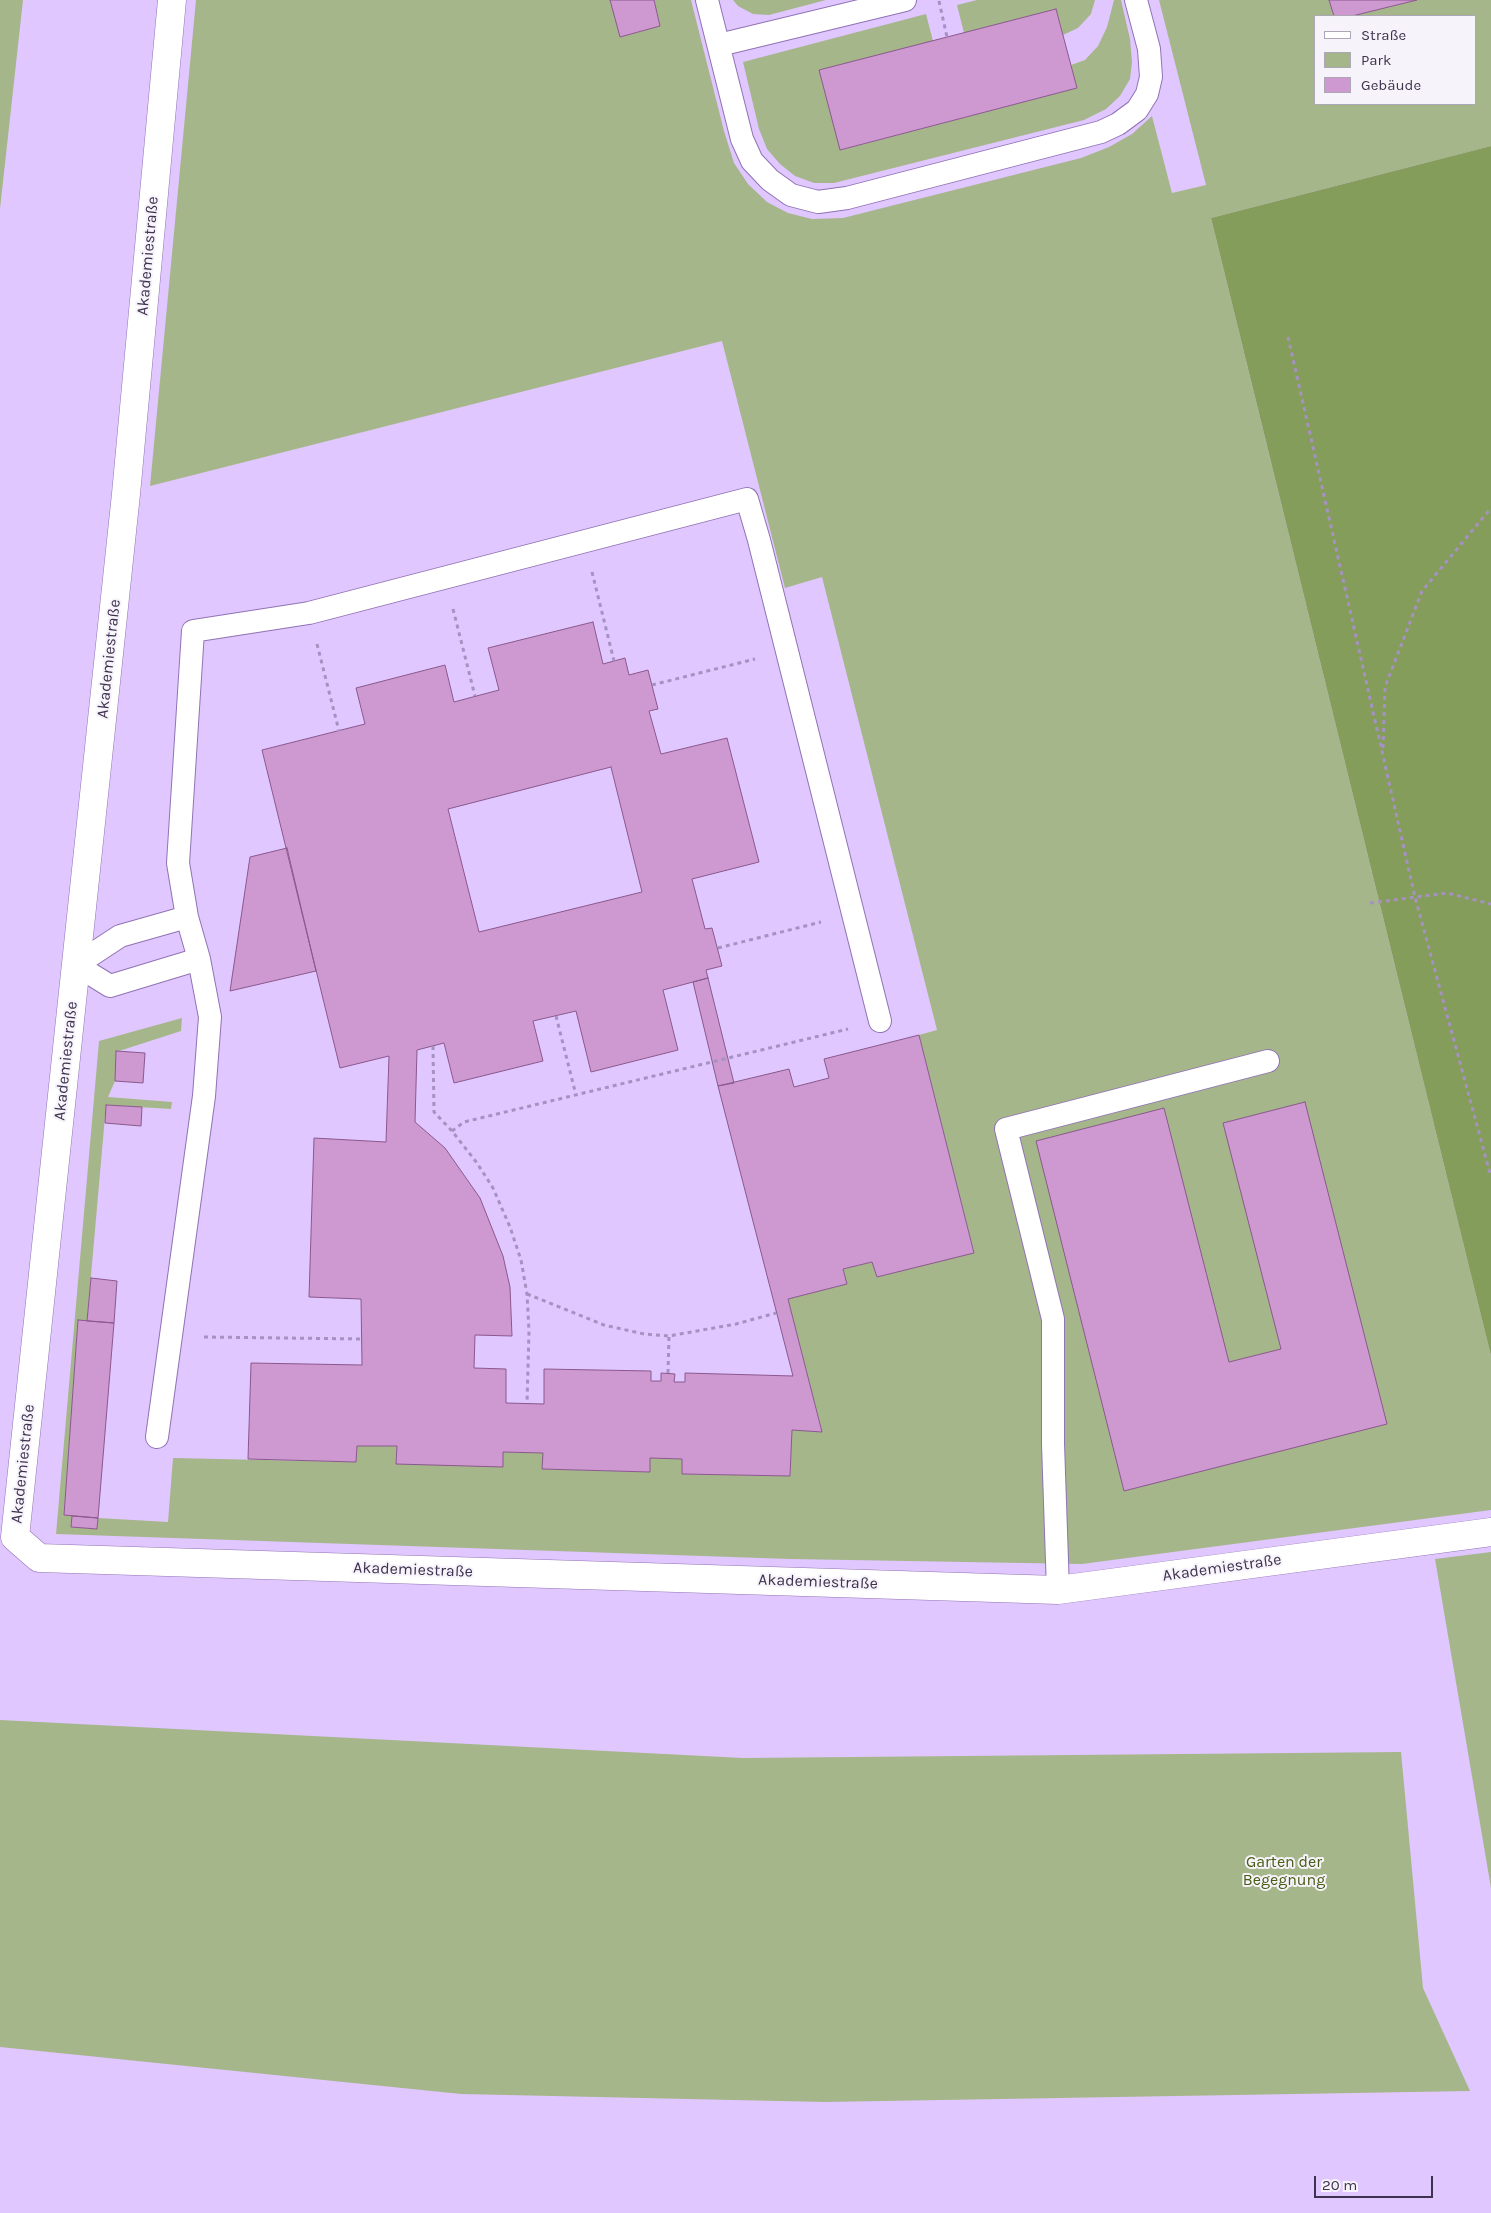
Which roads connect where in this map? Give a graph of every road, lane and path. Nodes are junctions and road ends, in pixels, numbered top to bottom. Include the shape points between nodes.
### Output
1 (172, 0) edge
2 (708, 0) edge
3 (905, 0) edge
4 (939, 0) edge
5 (1136, 0) edge
6 (948, 37) dead end
7 (718, 45) junction
8 (1288, 337) dead end
9 (1491, 508) edge
10 (585, 541) junction
11 (445, 577) junction
12 (309, 612) junction
13 (787, 650) junction
14 (614, 661) dead end
15 (652, 685) dead end
16 (475, 696) dead end
17 (339, 731) dead end
18 (1383, 754) junction
19 (1415, 897) junction
20 (1370, 903) dead end
21 (1491, 904) edge
22 (854, 914) junction
23 (186, 917) junction
24 (718, 948) dead end
25 (198, 959) junction
26 (76, 965) junction
27 (556, 1016) dead end
28 (880, 1021) joint
29 (433, 1046) dead end
30 (1268, 1061) dead end
31 (576, 1094) junction
32 (452, 1131) junction
33 (1491, 1177) edge
34 (527, 1294) junction
35 (776, 1313) dead end
36 (171, 1336) junction
37 (669, 1336) junction
38 (362, 1339) dead end
39 (668, 1374) dead end
40 (527, 1403) dead end
41 (157, 1437) dead end
42 (1491, 1532) edge
43 (1058, 1590) junction

1 - 26 street, Akademiestraße via 127,484
2 - 7 lane
3 - 7 lane
4 - 6 path
5 - 7 lane via 1149,49 1151,77 1147,94 1137,110 1118,124 1100,132 856,196 818,202 791,195 752,161 742,139
8 - 18 path
9 - 18 path via 1422,591 1385,687
10 - 11 lane
10 - 13 lane via 747,499
10 - 14 path
11 - 12 lane
11 - 16 path
12 - 17 path
12 - 23 lane via 193,631 178,863
13 - 15 path
13 - 22 lane
18 - 19 path
19 - 20 path
19 - 21 path via 1447,893
19 - 33 path
22 - 24 path
22 - 28 lane
23 - 25 lane
23 - 26 lane via 120,936
25 - 26 lane via 110,986
25 - 36 lane via 210,1017 204,1096
26 - 43 street, Akademiestraße via 15,1537 39,1558
27 - 31 path
28 - 31 path
29 - 32 path via 434,1112
30 - 43 lane via 1006,1129 1053,1319
31 - 32 path via 464,1122
32 - 34 path via 493,1188 516,1243
34 - 37 path via 604,1325
34 - 40 path
35 - 37 path
36 - 38 path
36 - 41 lane
37 - 39 path
42 - 43 street, Akademiestraße

